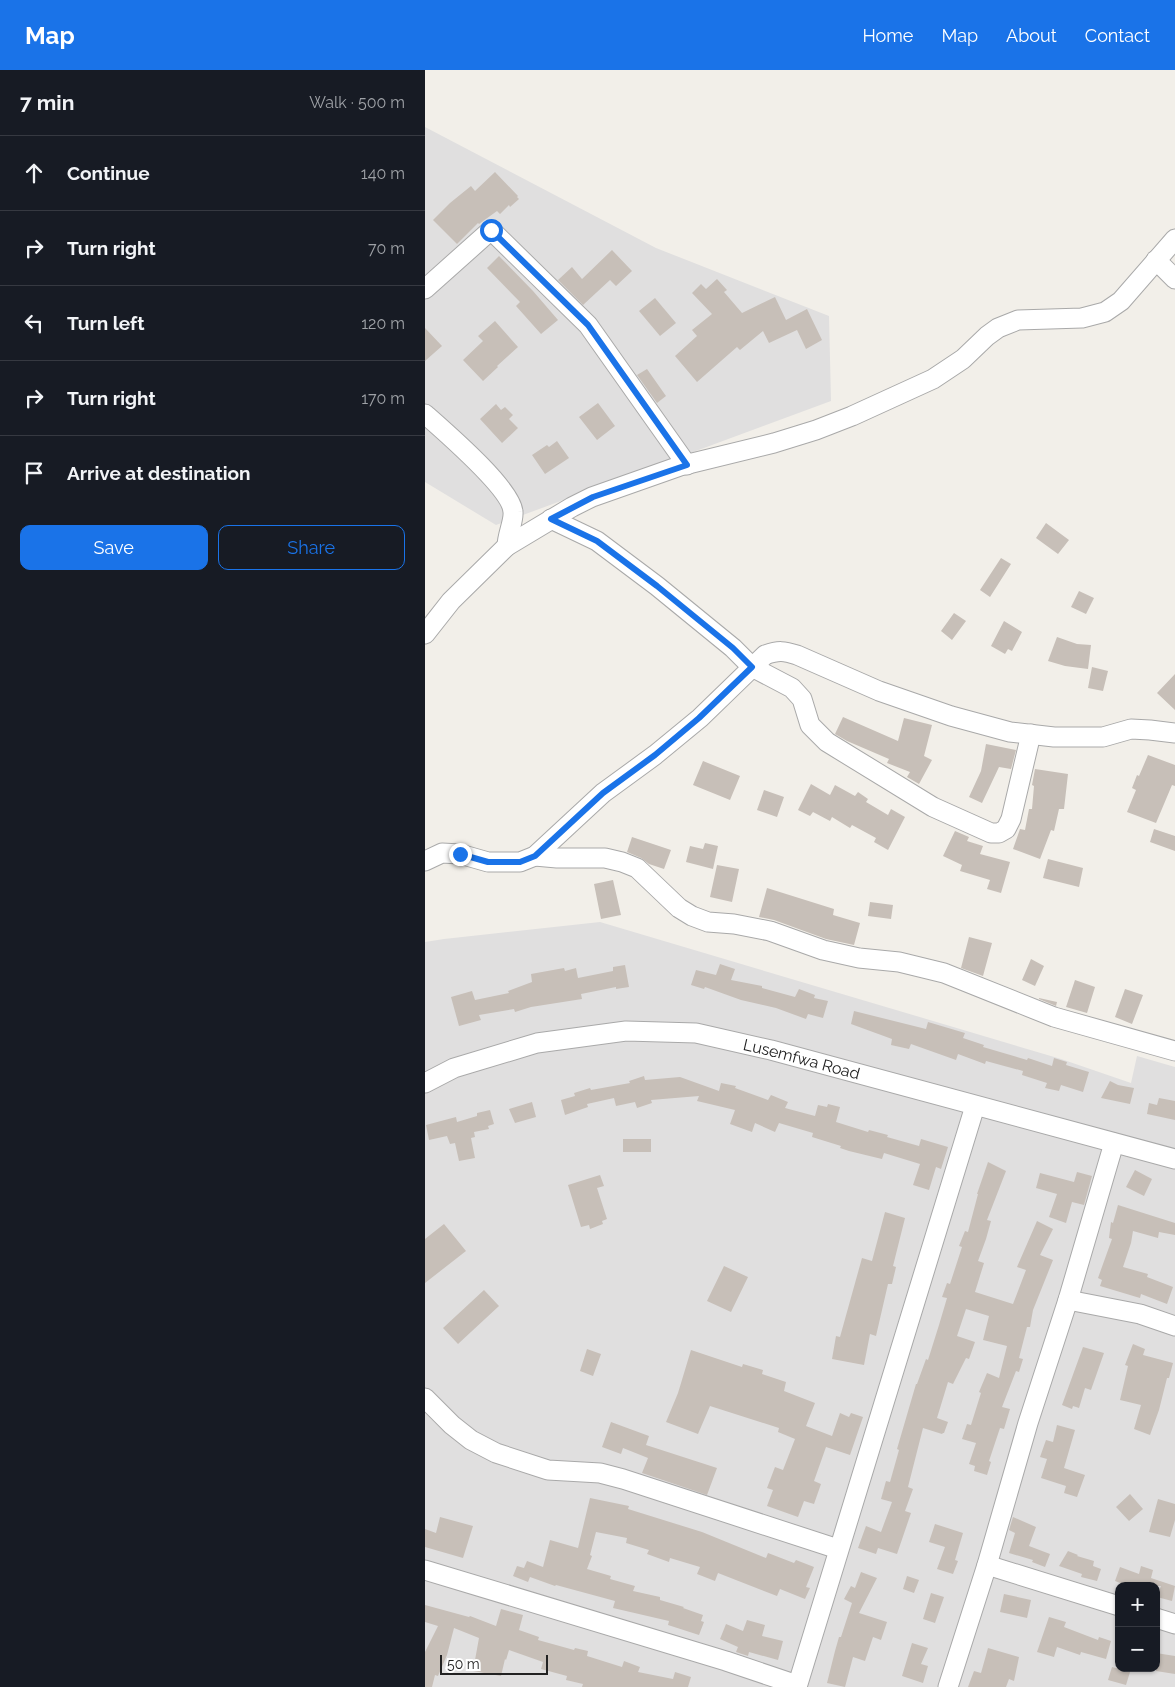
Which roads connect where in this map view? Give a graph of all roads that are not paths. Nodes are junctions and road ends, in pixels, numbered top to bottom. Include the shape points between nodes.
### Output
1 (1175, 239) edge
2 (1156, 260) junction
3 (1175, 279) edge
4 (425, 289) edge
5 (425, 414) edge
6 (687, 465) junction
7 (551, 519) junction
8 (507, 546) junction
9 (425, 634) edge
10 (752, 667) junction
11 (1031, 734) junction
12 (1175, 734) edge
13 (535, 856) junction
14 (425, 861) edge
15 (1175, 1051) edge
16 (425, 1083) edge
17 (975, 1106) junction
18 (1114, 1143) junction
19 (1175, 1159) edge
20 (1068, 1300) junction
21 (1175, 1326) edge
22 (425, 1398) edge
23 (838, 1549) junction
24 (987, 1565) junction
25 (425, 1570) edge
26 (1115, 1605) edge
27 (1160, 1619) edge
28 (1175, 1624) edge
29 (797, 1686) edge
30 (948, 1687) edge

1 - 2 street
2 - 3 street
2 - 6 street via 1121,301 1105,312 1082,318 1018,320 998,328 939,376 852,416 774,443
4 - 6 street via 491,230 588,325
5 - 8 street via 491,477 508,498 513,512
6 - 7 street via 593,497
7 - 8 street
7 - 10 street via 597,541 657,586
8 - 9 street via 451,601
10 - 11 street via 765,655 784,651 951,716 1010,732
10 - 11 street via 792,688 803,700 810,725 827,742 933,807 991,833 1006,829 1011,819
10 - 13 street via 699,718 603,793
11 - 12 street via 1103,737 1131,729
13 - 14 street via 520,862 488,862 442,853
13 - 15 street via 605,858 622,862 637,868 679,908 708,922 734,924 823,950 944,973 1054,1018
16 - 17 street, Lusemfwa Road via 454,1068 537,1043 626,1031 696,1034 771,1050
17 - 18 street, Lusemfwa Road
17 - 23 street
18 - 19 street, Lusemfwa Road
18 - 20 street
20 - 21 street via 1140,1314
20 - 24 street
22 - 23 street via 471,1440 496,1454 548,1470 599,1473 623,1479
23 - 29 street
24 - 26 street
24 - 30 street
25 - 29 street via 726,1661
27 - 28 street

